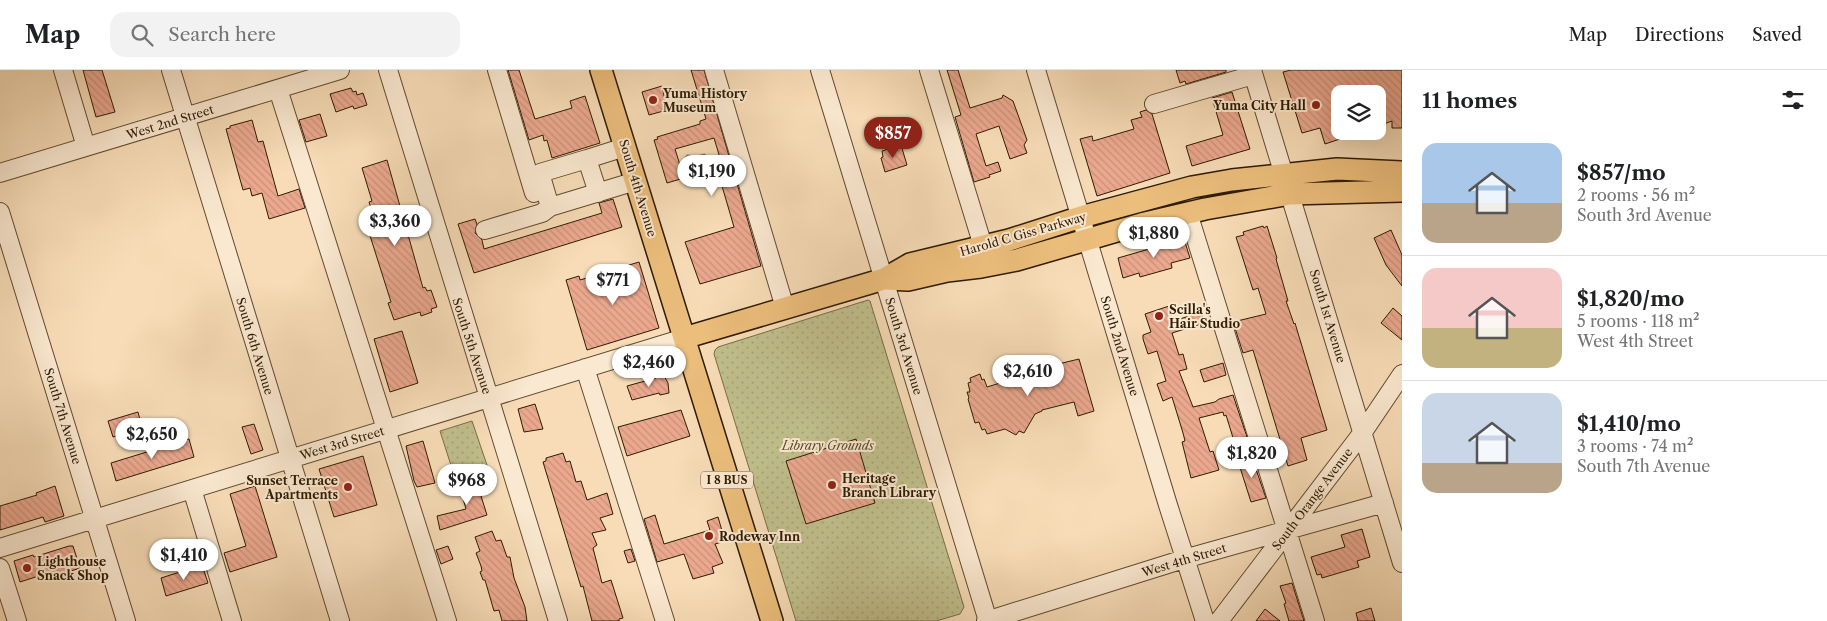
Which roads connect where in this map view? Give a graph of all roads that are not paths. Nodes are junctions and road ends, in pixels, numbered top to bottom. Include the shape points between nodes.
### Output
1 (62, 70) edge
2 (171, 70) edge
3 (340, 70) edge
4 (388, 70) edge
5 (497, 70) edge
6 (602, 70) edge
7 (714, 70) edge
8 (820, 70) edge
9 (929, 70) edge
10 (1036, 70) edge
11 (1252, 72) edge
12 (278, 89) junction
13 (1154, 104) dead end
14 (185, 117) junction
15 (625, 146) junction
16 (86, 147) junction
17 (532, 149) dead end
18 (587, 158) junction
19 (1402, 172) edge
20 (0, 173) edge
21 (540, 173) junction
22 (636, 181) junction
23 (1287, 184) junction
24 (1402, 191) edge
25 (598, 193) junction
26 (534, 194) dead end
27 (550, 207) junction
28 (0, 212) edge
29 (1188, 213) junction
30 (1081, 217) junction
31 (485, 230) dead end
32 (1087, 239) junction
33 (983, 246) junction
34 (884, 279) junction
35 (785, 308) junction
36 (684, 338) junction
37 (585, 368) junction
38 (1402, 374) edge
39 (489, 398) junction
40 (386, 430) junction
41 (1363, 432) junction
42 (290, 459) junction
43 (192, 489) junction
44 (1384, 503) junction
45 (95, 519) junction
46 (1288, 530) junction
47 (0, 548) edge
48 (1184, 559) junction
49 (1402, 562) edge
50 (0, 568) edge
51 (17, 621) edge
52 (126, 621) edge
53 (232, 621) edge
54 (340, 621) edge
55 (447, 621) edge
56 (558, 621) edge
57 (665, 621) edge
58 (772, 621) edge
59 (988, 621) edge
60 (1205, 621) edge
61 (1219, 621) edge
62 (1315, 621) edge

1 - 16 street
2 - 14 street, South 6th Avenue
3 - 12 street, West 2nd Street
4 - 39 street, South 5th Avenue
5 - 26 street
6 - 15 main road, South 4th Avenue / I 8 BUS
7 - 35 street
8 - 34 street, South 3rd Avenue
9 - 33 street
10 - 30 street, South 2nd Avenue
11 - 13 street
11 - 23 street, South 1st Avenue
12 - 14 street, West 2nd Street
12 - 40 street
14 - 16 street, West 2nd Street
14 - 42 street, South 6th Avenue
15 - 18 street
15 - 22 main road, South 4th Avenue / I 8 BUS
16 - 20 street, West 2nd Street
17 - 21 street
18 - 21 street
18 - 25 street
19 - 23 main road, Harold C Giss Parkway via 1337,169
21 - 27 street
22 - 25 street
22 - 36 main road, South 4th Avenue / I 8 BUS
23 - 24 main road, Harold C Giss Parkway
23 - 29 main road, Harold C Giss Parkway
23 - 30 main road, Harold C Giss Parkway via 1232,180 1192,187
23 - 41 street, South 1st Avenue
25 - 27 street
27 - 31 street via 542,213
28 - 45 street, South 7th Avenue
29 - 32 main road, Harold C Giss Parkway
29 - 46 street
30 - 32 street, South 2nd Avenue
30 - 33 main road, Harold C Giss Parkway
32 - 34 main road, Harold C Giss Parkway via 1017,260 908,280
32 - 48 street, South 2nd Avenue
33 - 34 main road, Harold C Giss Parkway via 910,264
34 - 35 main road, Harold C Giss Parkway
34 - 59 street, South 3rd Avenue
35 - 36 main road, Harold C Giss Parkway
36 - 37 street, West 3rd Street
36 - 58 main road, South 4th Avenue / I 8 BUS
37 - 39 street, West 3rd Street
37 - 57 street
38 - 41 street, South Orange Avenue
39 - 40 street, West 3rd Street
39 - 56 street, South 5th Avenue
40 - 42 street, West 3rd Street
40 - 55 street
41 - 44 street, South 1st Avenue
41 - 46 street, South Orange Avenue
42 - 43 street, West 3rd Street
42 - 54 street, South 6th Avenue
43 - 45 street, West 3rd Street
43 - 53 street
44 - 46 street, West 4th Street
44 - 49 street, South 1st Avenue
45 - 47 street, West 3rd Street
45 - 52 street, South 7th Avenue
46 - 48 street, West 4th Street
46 - 61 street, South Orange Avenue
46 - 62 street
48 - 59 street, West 4th Street
48 - 60 street, South 2nd Avenue
50 - 51 street

